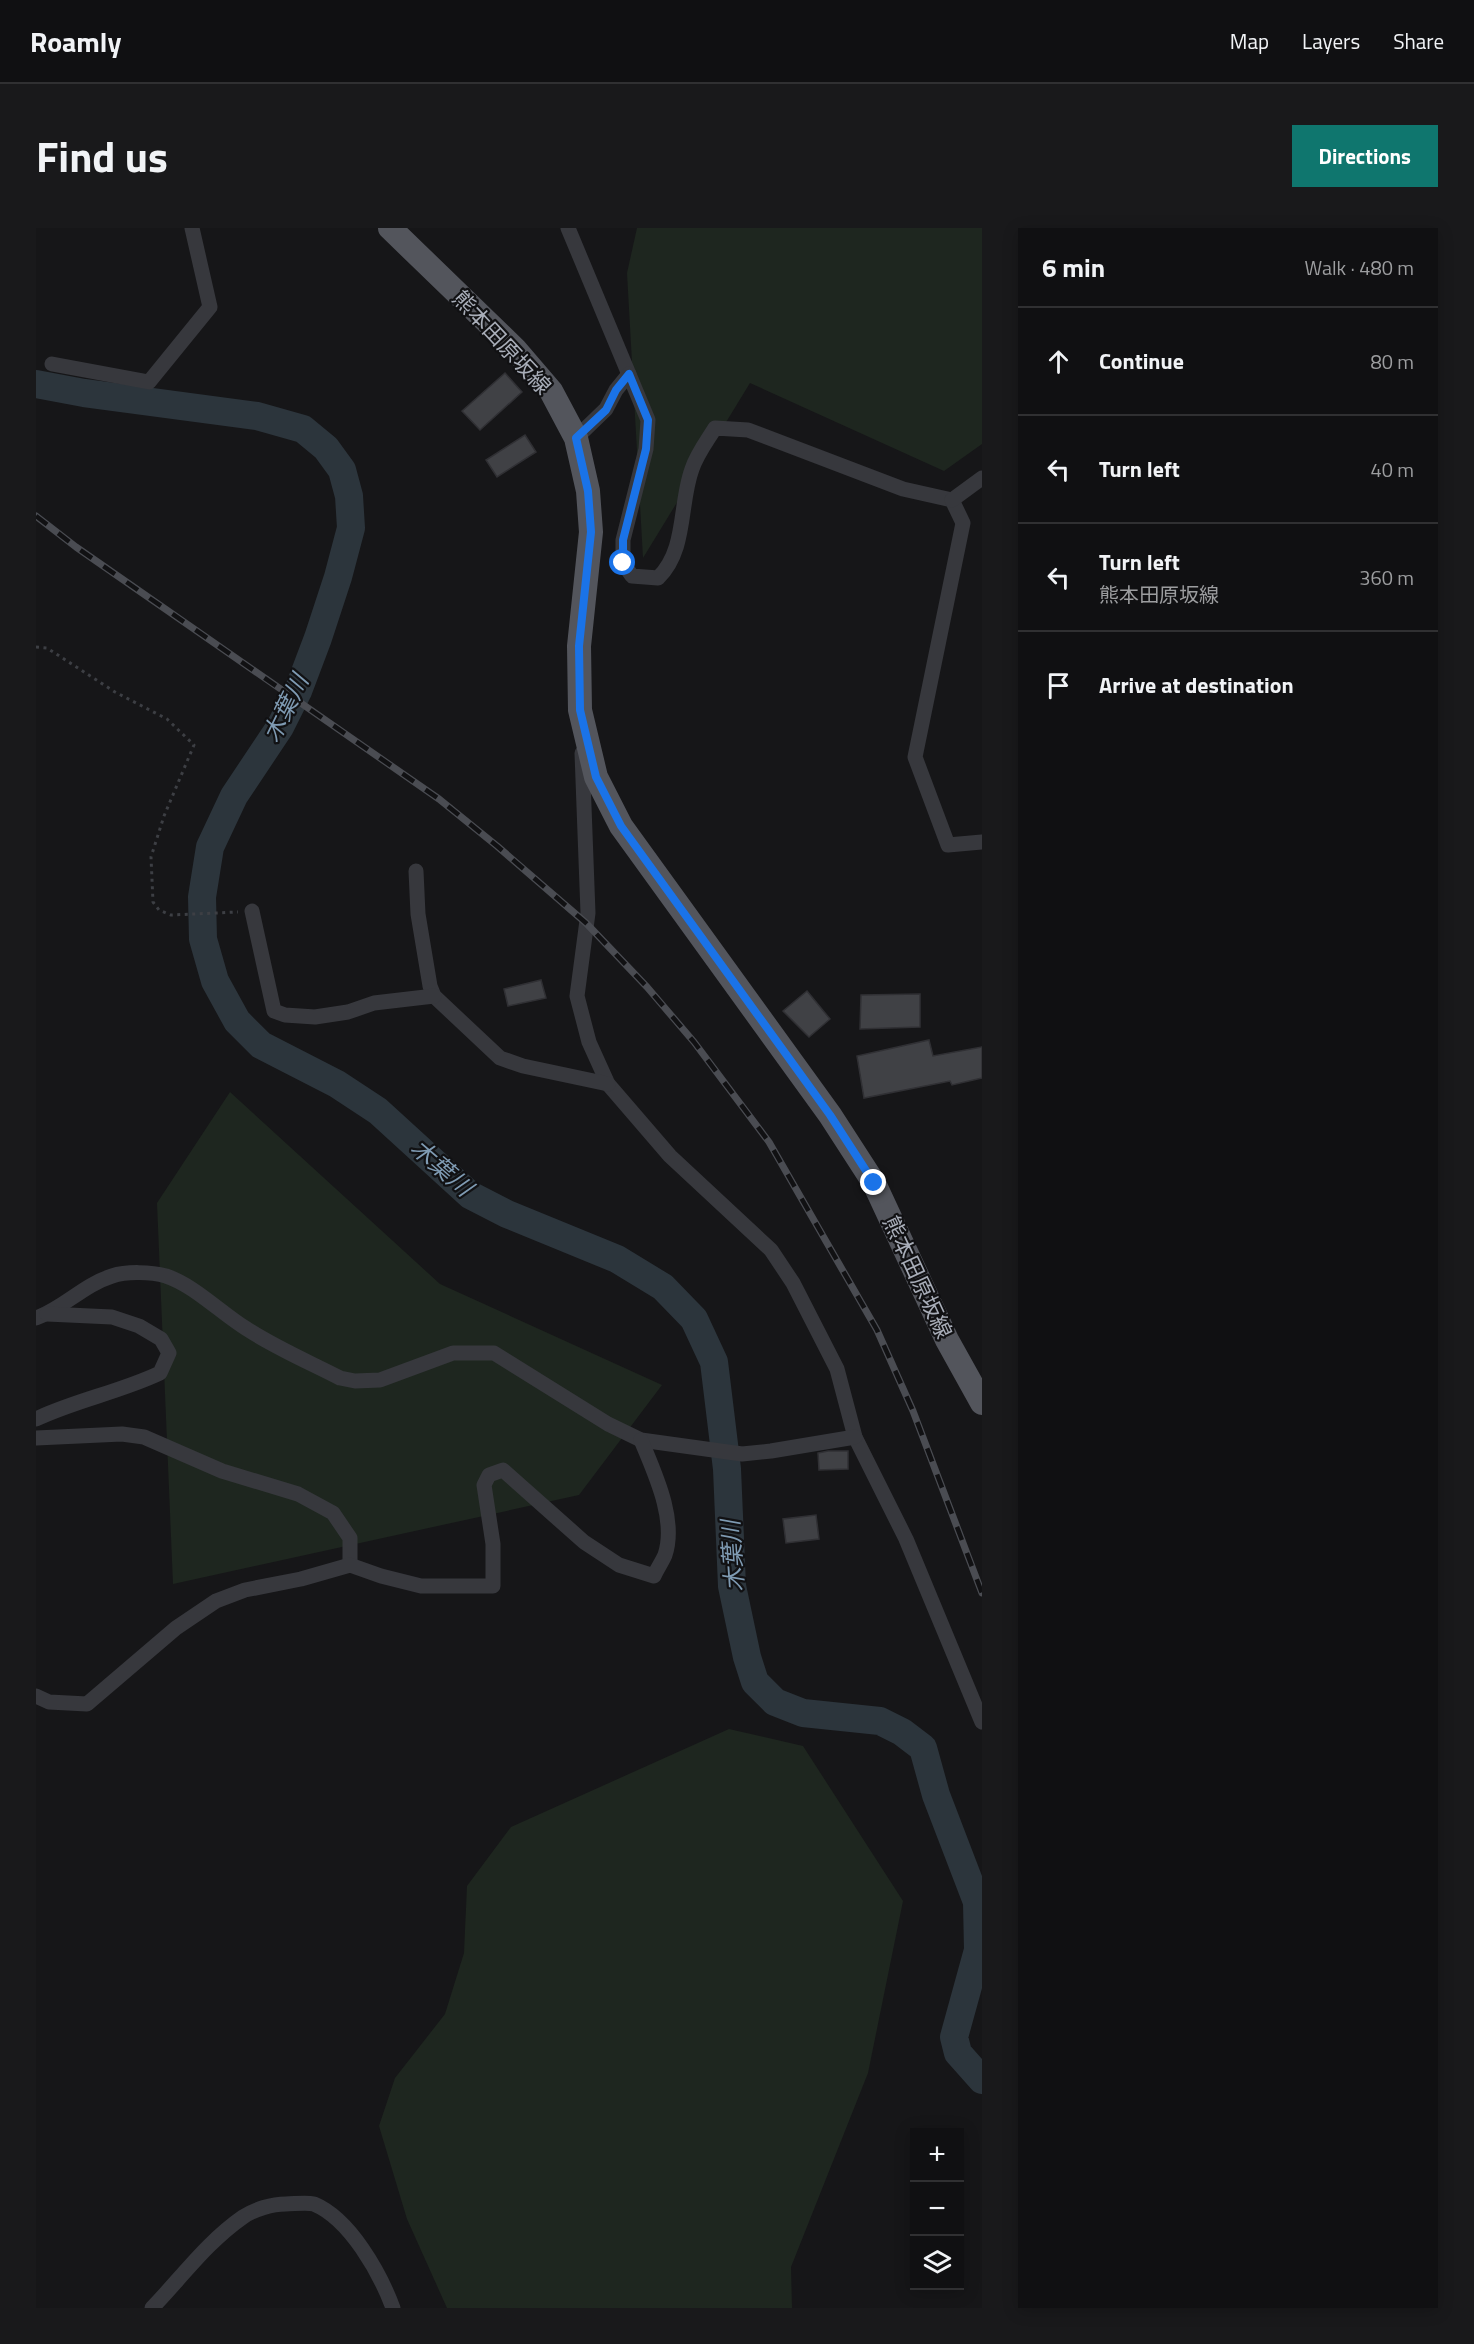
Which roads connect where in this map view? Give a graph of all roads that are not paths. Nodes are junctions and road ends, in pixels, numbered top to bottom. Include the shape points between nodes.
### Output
1 (192, 228) edge
2 (390, 228) edge
3 (568, 228) edge
4 (52, 364) dead end
5 (629, 374) junction
6 (576, 438) junction
7 (982, 478) edge
8 (952, 501) junction
9 (580, 710) junction
10 (982, 842) edge
11 (416, 871) dead end
12 (252, 911) road end
13 (434, 996) junction
14 (608, 1084) junction
15 (42, 1316) edge
16 (982, 1403) edge
17 (36, 1419) edge
18 (855, 1437) junction
19 (36, 1438) edge
20 (641, 1440) junction
21 (350, 1565) junction
22 (36, 1696) edge
23 (982, 1722) edge
24 (152, 2308) edge
25 (393, 2308) edge

1 - 4 street via 210,307 149,382
2 - 6 main road, 熊本田原坂線 via 515,349 551,391
3 - 5 street
5 - 6 street via 606,410
5 - 8 street via 648,420 646,449 623,540 623,563 632,576 658,578 667,569 680,533 692,470 716,428 748,430 903,489
6 - 9 main road, 熊本田原坂線 via 588,491 591,532 579,646
7 - 8 street
8 - 10 street via 963,523 915,757 948,845
9 - 14 street via 588,913 577,996 589,1041
9 - 16 main road, 熊本田原坂線 via 596,777 621,826 830,1115 874,1183 947,1340
11 - 13 street via 418,914
12 - 13 street via 274,1011 315,1017 374,1003
13 - 14 street via 500,1058
14 - 18 street via 670,1156 771,1250 837,1369
15 - 17 street via 112,1317 140,1326 161,1339 169,1353 160,1373
15 - 20 street via 112,1276 166,1276 248,1330 340,1378 380,1380 453,1353 494,1353 608,1424
18 - 20 street via 742,1454
18 - 23 street via 906,1539
19 - 21 street via 122,1434 144,1437 222,1471 298,1494 333,1513 350,1538
20 - 21 street via 664,1498 667,1524 665,1553 654,1576 619,1565 584,1542 503,1470 489,1475 484,1485 493,1544 493,1586 421,1586
21 - 22 street via 245,1590 216,1601 176,1628 87,1704 49,1702
24 - 25 street via 180,2274 223,2233 245,2215 274,2204 312,2204 339,2220 368,2258

